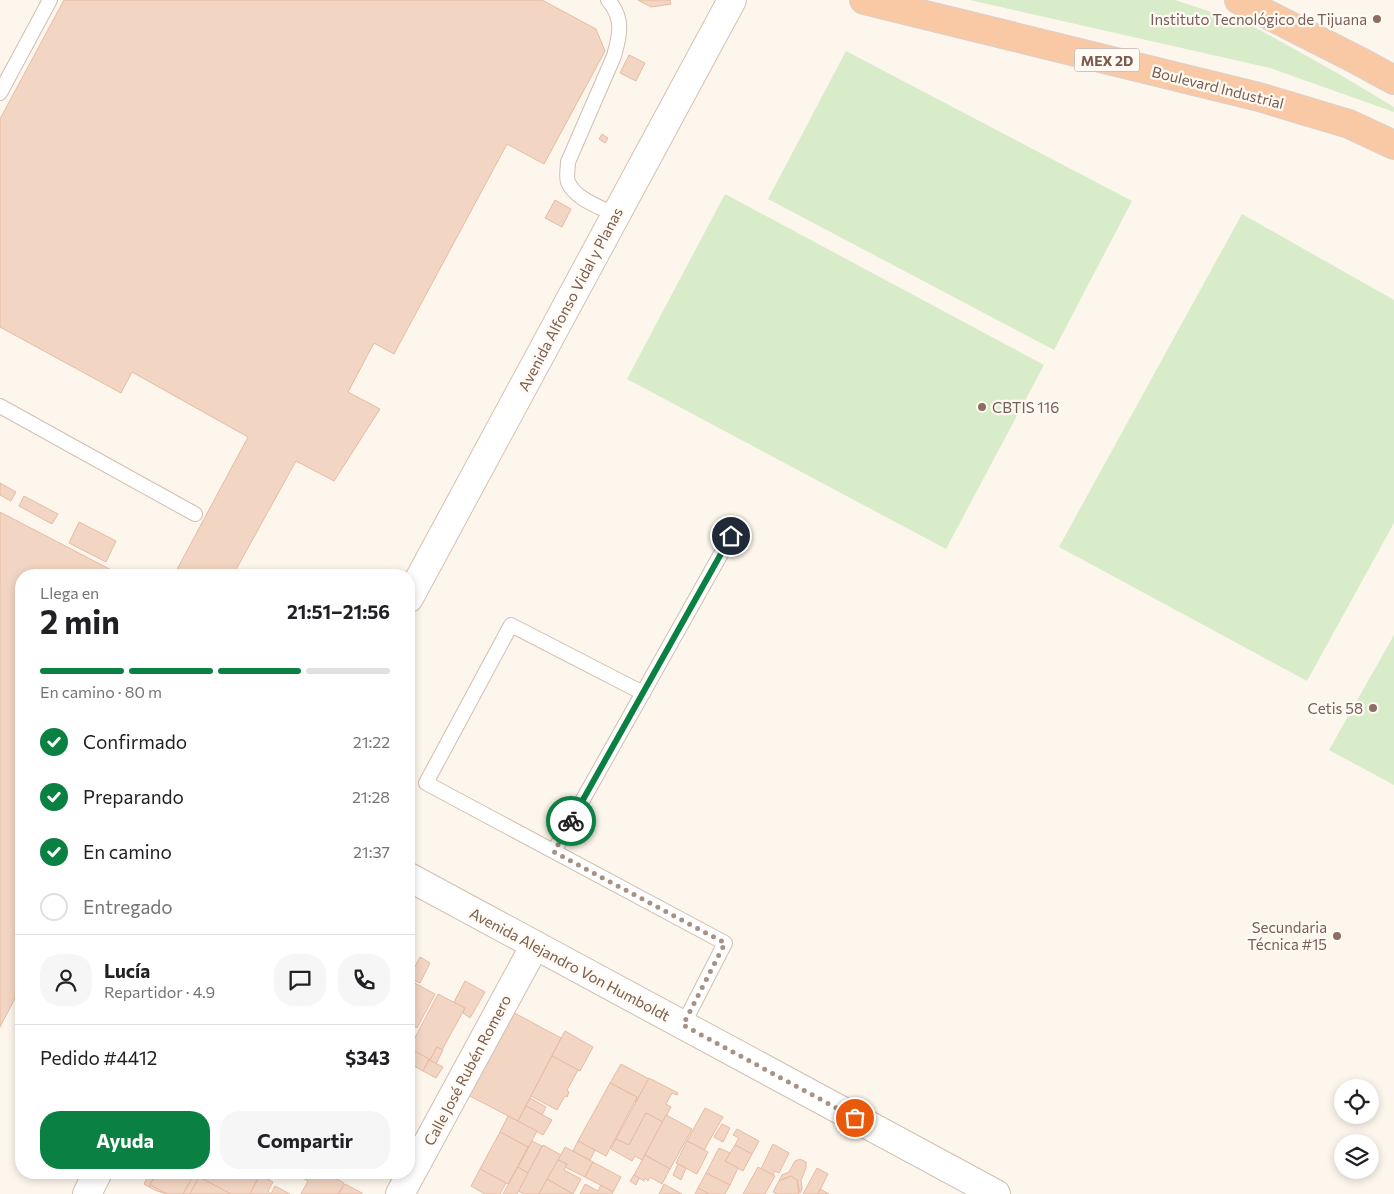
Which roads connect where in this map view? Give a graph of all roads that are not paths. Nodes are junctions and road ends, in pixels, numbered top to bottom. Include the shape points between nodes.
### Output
1 (50, 0) edge
2 (608, 0) edge
3 (732, 0) edge
4 (864, 0) edge
5 (1243, 1) edge
6 (1394, 80) edge
7 (0, 93) edge
8 (1394, 144) edge
9 (616, 215) junction
10 (0, 406) edge
11 (195, 514) dead end
12 (731, 536) dead end
13 (415, 587) edge
14 (643, 693) junction
15 (554, 852) junction
16 (415, 880) edge
17 (535, 945) junction
18 (683, 1025) junction
19 (415, 1166) edge
20 (94, 1179) edge
21 (408, 1179) edge
22 (87, 1194) edge
23 (400, 1194) edge
24 (996, 1194) edge

1 - 7 lane
2 - 9 lane via 620,24 618,41 568,162 567,180 573,191
3 - 9 street, Avenida Alfonso Vidal y Planas
4 - 8 highway, Boulevard Industrial / MEX 2D via 1259,96 1349,124
5 - 6 highway
9 - 13 street, Avenida Alfonso Vidal y Planas
10 - 11 lane
12 - 14 lane
14 - 15 lane
14 - 15 lane via 511,625 426,783
15 - 18 lane via 725,943
16 - 17 street, Avenida Alejandro Von Humboldt
17 - 18 street, Avenida Alejandro Von Humboldt
17 - 19 street, Calle José Rubén Romero
18 - 24 street, Avenida Alejandro Von Humboldt
20 - 22 street
21 - 23 street, Calle José Rubén Romero

